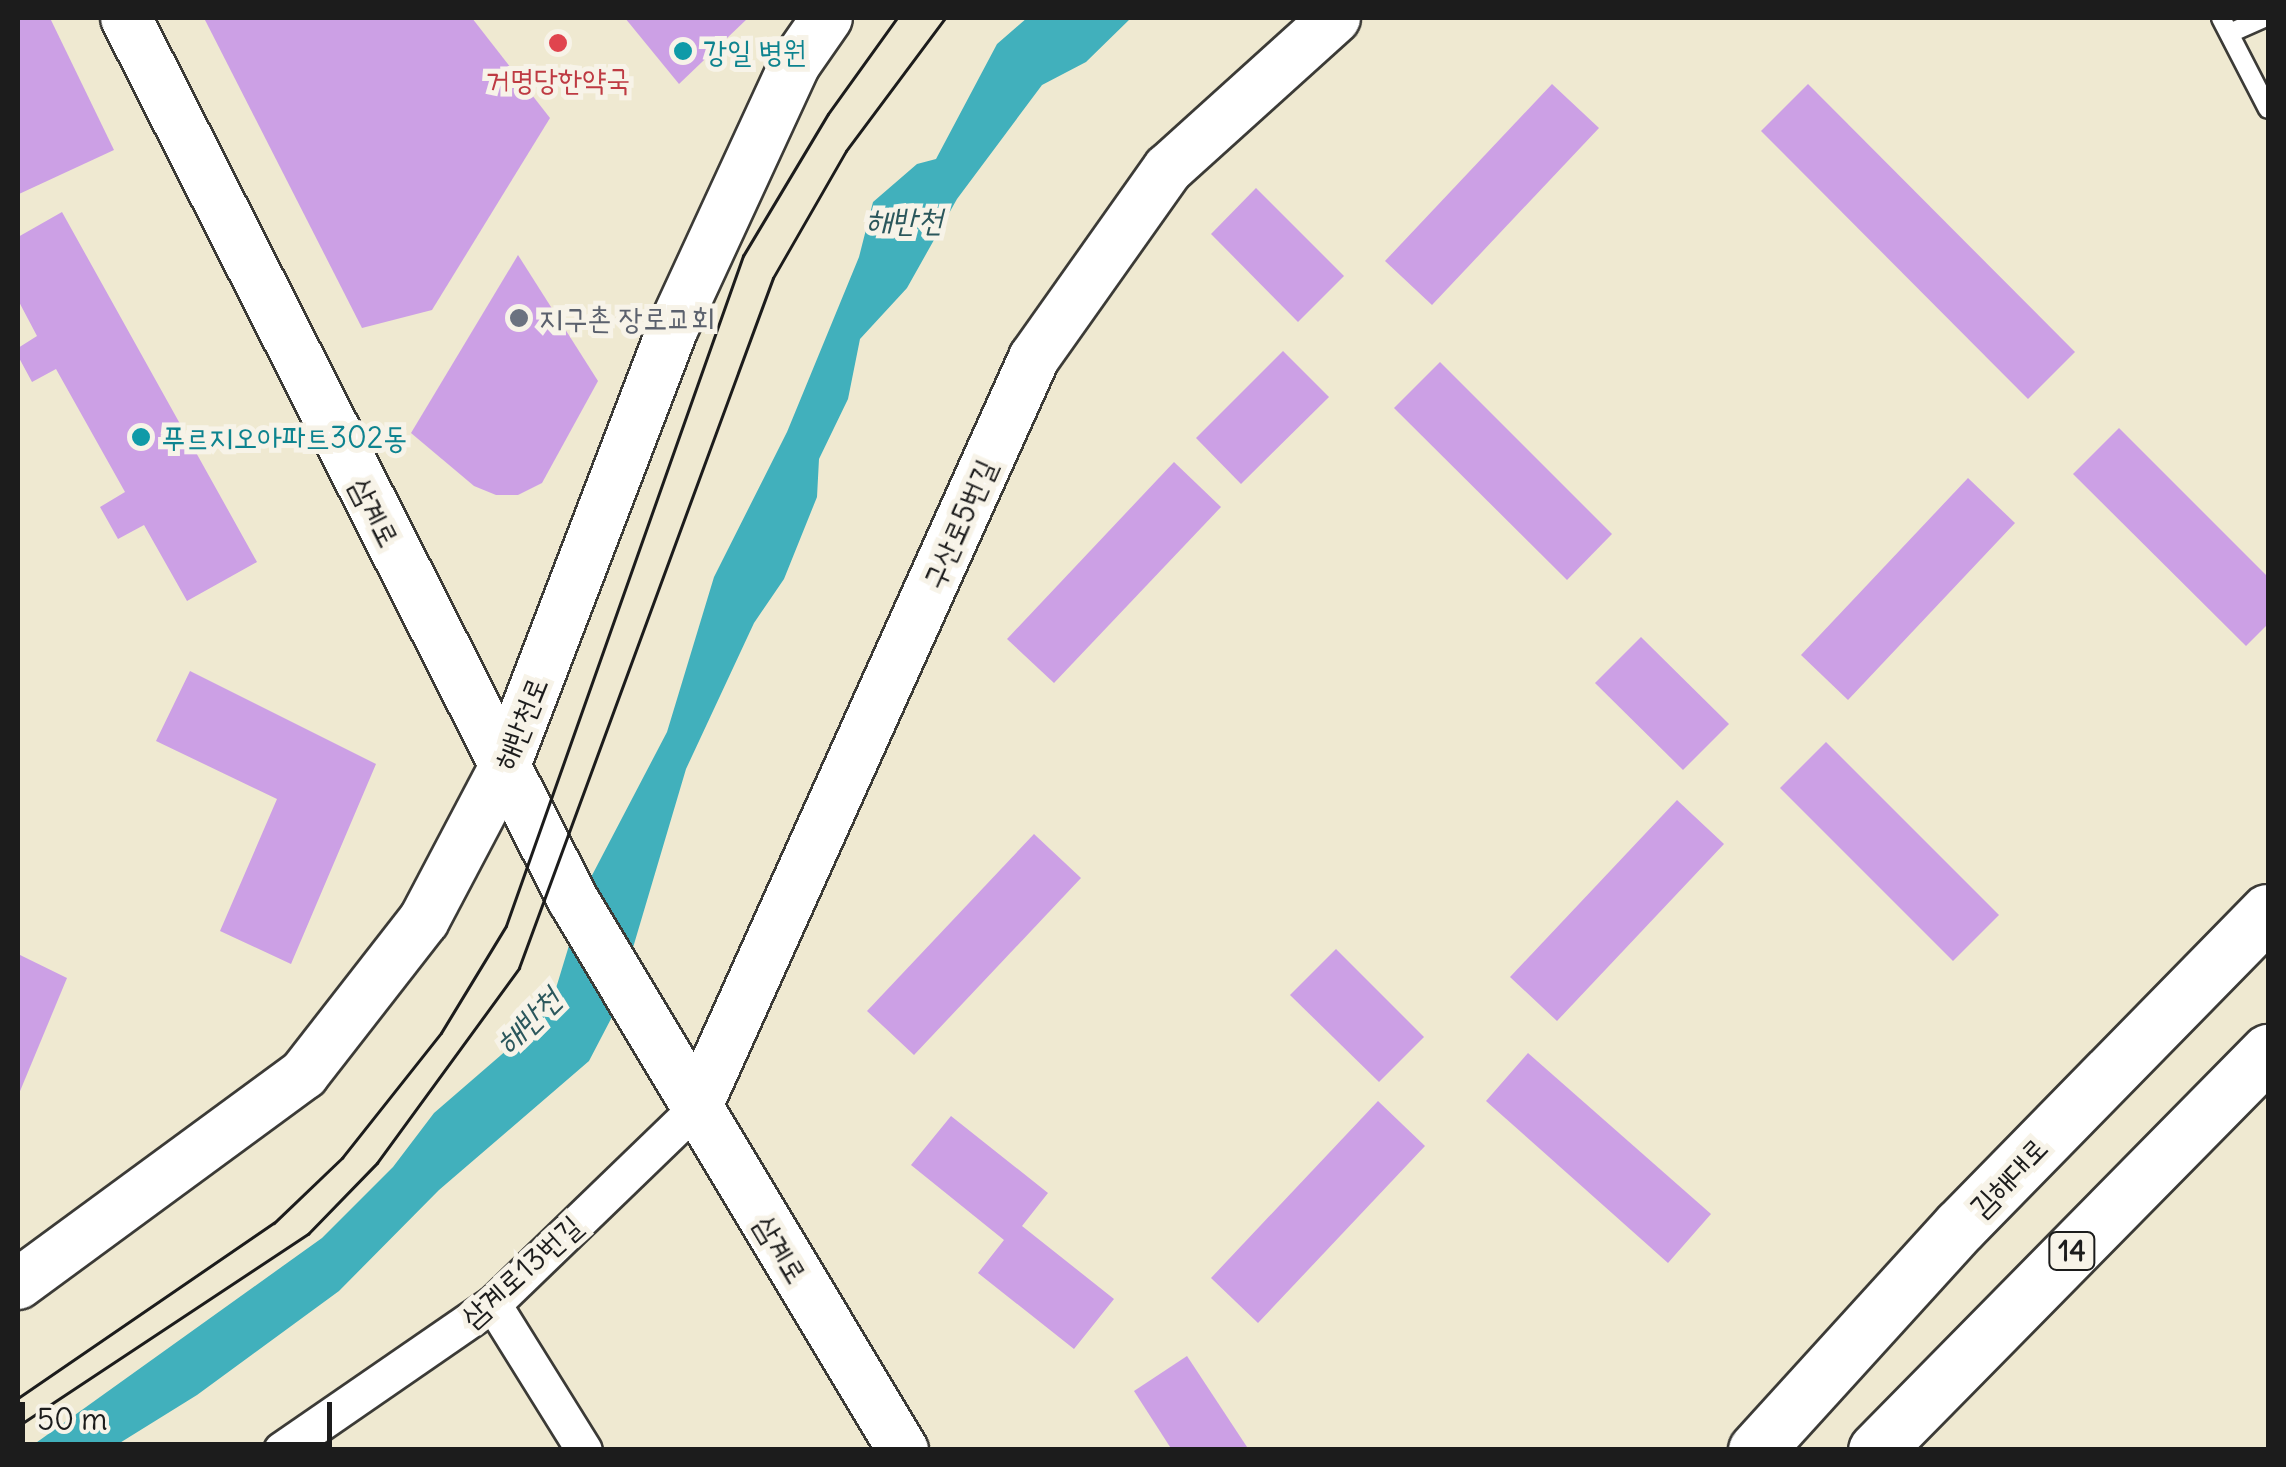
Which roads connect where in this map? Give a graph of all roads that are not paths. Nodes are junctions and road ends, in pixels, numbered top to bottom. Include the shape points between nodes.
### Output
1 (126, 18) edge
2 (826, 18) edge
3 (1336, 18) edge
4 (2264, 18) edge
5 (2225, 25) edge
6 (2268, 109) edge
7 (504, 768) junction
8 (2268, 912) edge
9 (2268, 1052) edge
10 (696, 1108) junction
11 (18, 1284) edge
12 (493, 1304) junction
13 (281, 1450) edge
14 (584, 1450) edge
15 (903, 1450) edge
16 (1756, 1450) edge
17 (1876, 1450) edge

1 - 7 street, 삼계로
2 - 7 street, 해반천로 via 795,64 673,328
3 - 10 street, 구산로5번길 via 1168,169 1034,358
4 - 5 lane
5 - 6 lane
7 - 10 street, 삼계로
7 - 11 street, 해반천로 via 424,920 304,1074
8 - 16 main road, 김해대로 via 1959,1227
9 - 17 main road, 14
10 - 12 street, 삼계로13번길
10 - 15 street, 삼계로
12 - 13 street, 삼계로13번길
12 - 14 street

